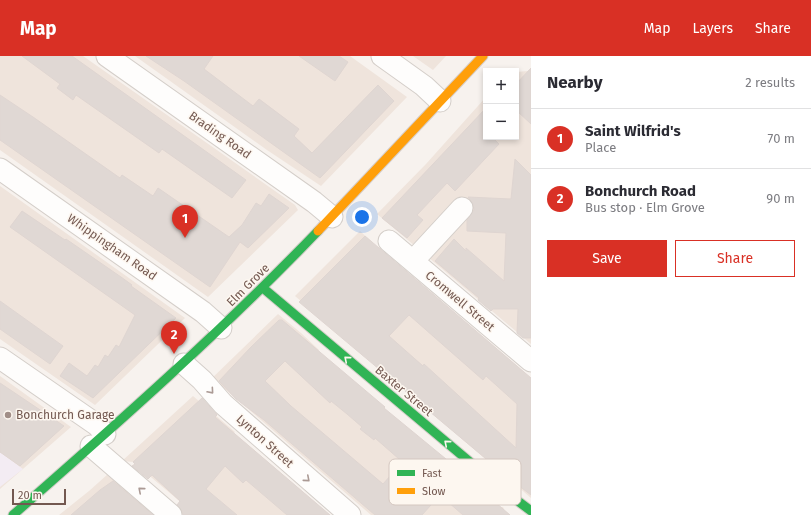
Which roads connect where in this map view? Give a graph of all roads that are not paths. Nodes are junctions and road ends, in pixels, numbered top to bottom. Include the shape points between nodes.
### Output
1 (107, 56) edge
2 (382, 56) edge
3 (483, 56) edge
4 (440, 101) junction
5 (0, 168) edge
6 (462, 208) dead end
7 (332, 217) junction
8 (390, 241) dead end
9 (413, 261) junction
10 (263, 288) junction
11 (222, 328) junction
12 (0, 358) edge
13 (531, 361) edge
14 (184, 364) junction
15 (98, 440) junction
16 (466, 459) edge
17 (521, 504) edge
18 (531, 512) edge
19 (13, 515) edge
20 (171, 515) edge
21 (350, 515) edge

1 - 7 street, Brading Road
2 - 4 street via 424,86
3 - 4 street, Elm Grove
4 - 7 street, Elm Grove
5 - 11 street, Whippingham Road
6 - 9 street
7 - 10 street, Elm Grove
8 - 9 street, Cromwell Street
9 - 13 street, Cromwell Street
10 - 11 street, Elm Grove
16 -> 10 street, Baxter Street
11 - 14 street, Elm Grove
12 - 15 street via 97,424
14 - 15 street, Elm Grove
14 -> 21 street, Lynton Street via 223,404
15 - 19 street, Elm Grove
20 -> 15 street
18 -> 17 street, Baxter Street

